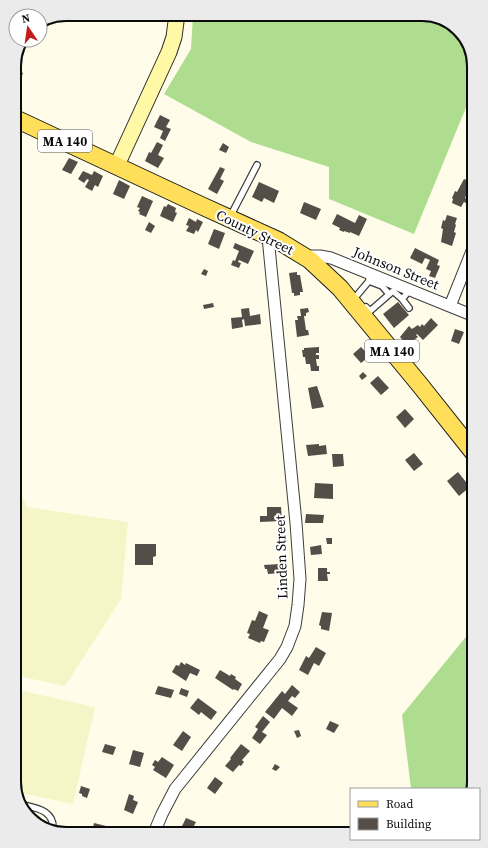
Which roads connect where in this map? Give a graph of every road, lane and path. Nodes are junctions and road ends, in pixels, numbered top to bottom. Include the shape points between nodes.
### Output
1 (176, 21) edge
2 (21, 121) edge
3 (257, 165) dead end
4 (117, 166) junction
5 (229, 219) junction
6 (268, 237) junction
7 (304, 256) junction
8 (467, 264) edge
9 (369, 278) junction
10 (410, 290) junction
11 (389, 294) junction
12 (354, 299) junction
13 (402, 299) junction
14 (450, 306) junction
15 (410, 308) dead end
16 (467, 313) edge
17 (467, 444) edge
18 (29, 806) edge
19 (53, 825) edge
20 (157, 827) edge

1 - 4 street via 169,52
2 - 4 main road, County Street / MA 140
3 - 5 lane
4 - 5 main road, County Street / MA 140
5 - 6 main road, County Street / MA 140
6 - 7 main road, County Street / MA 140
6 - 20 street, Linden Street via 296,524 300,579 297,615 290,640 280,659 175,789
7 - 9 street, Johnson Street via 331,258
7 - 12 main road, County Street / MA 140
8 - 14 street
9 - 10 street, Johnson Street
9 - 11 lane
9 - 12 lane
10 - 13 lane
10 - 14 street, Johnson Street
11 - 12 lane via 370,311
11 - 13 lane via 393,291
12 - 17 main road, County Street / MA 140
13 - 15 lane
14 - 16 street, Johnson Street
18 - 19 lane via 49,814

